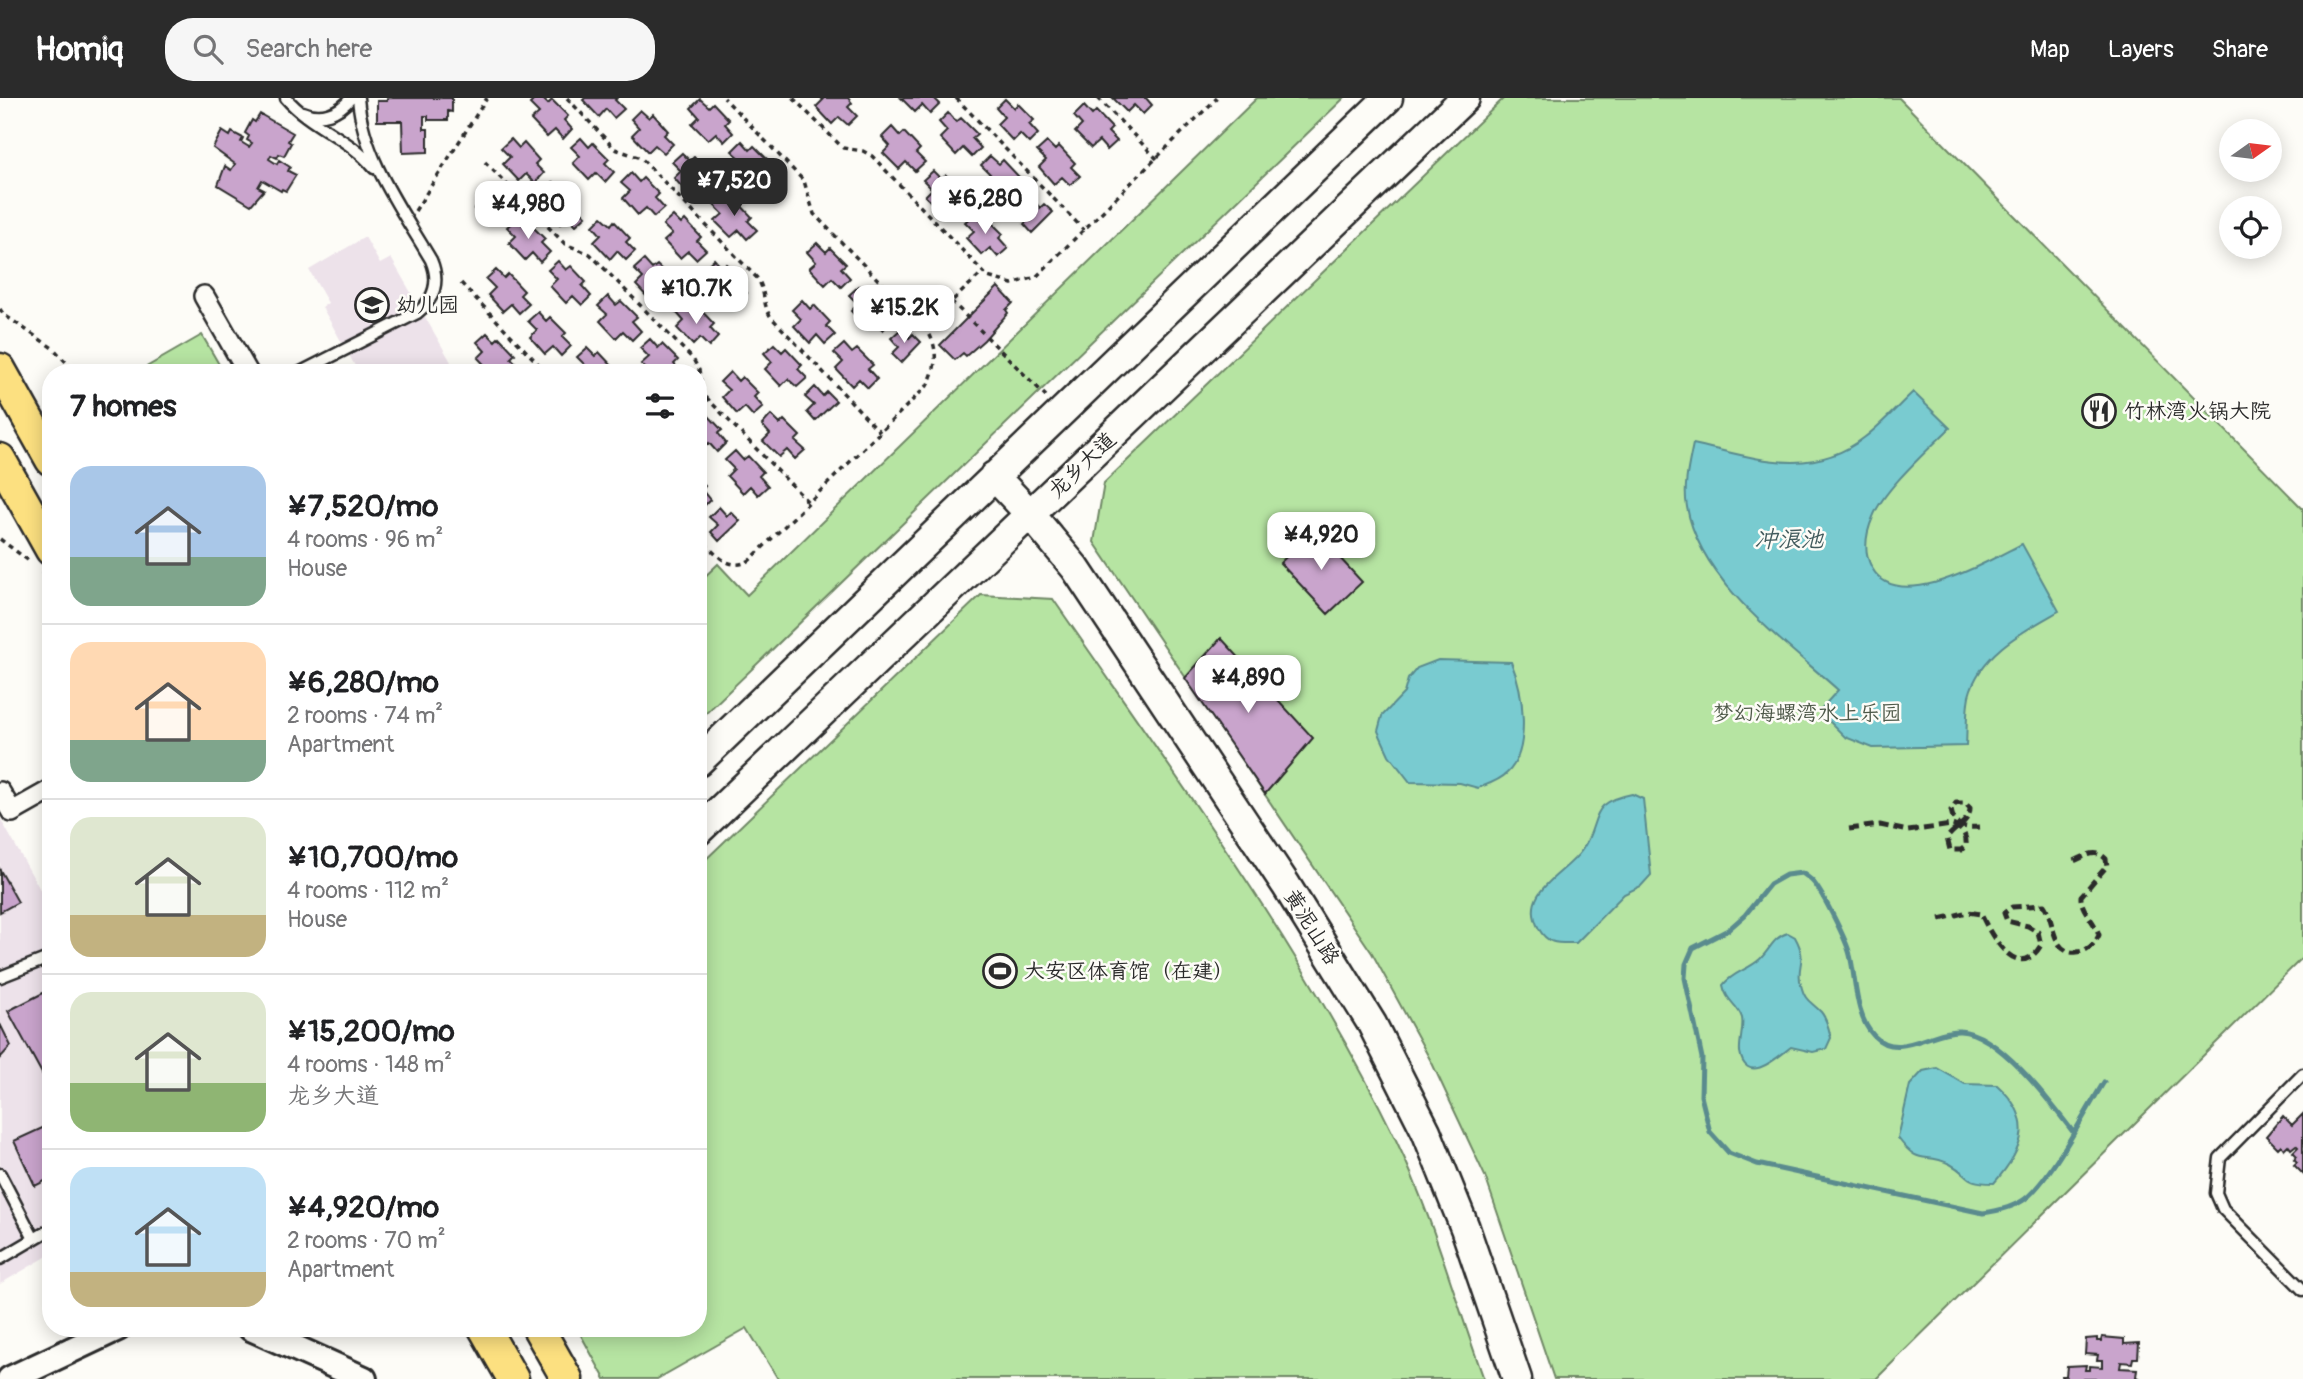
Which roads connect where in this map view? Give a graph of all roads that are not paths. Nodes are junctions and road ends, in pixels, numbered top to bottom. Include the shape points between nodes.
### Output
1 (351, 98) edge
2 (358, 98) edge
3 (1388, 98) edge
4 (1465, 98) edge
5 (289, 101) edge
6 (387, 185) junction
7 (204, 296) dead end
8 (243, 364) edge
9 (317, 364) edge
10 (0, 369) edge
11 (42, 444) edge
12 (2, 465) edge
13 (994, 476) junction
14 (1031, 515) junction
15 (42, 534) edge
16 (707, 753) edge
17 (0, 792) edge
18 (42, 795) edge
19 (707, 822) edge
20 (42, 961) edge
21 (0, 978) edge
22 (2303, 1074) edge
23 (0, 1174) edge
24 (42, 1234) edge
25 (34, 1239) junction
26 (0, 1259) edge
27 (2303, 1290) edge
28 (99, 1337) edge
29 (271, 1337) edge
30 (489, 1337) edge
31 (543, 1337) edge
32 (10, 1379) edge
33 (364, 1379) edge
34 (513, 1379) edge
35 (567, 1379) edge
36 (1517, 1379) edge

1 - 5 lane via 325,115 309,115
2 - 6 lane via 365,140
3 - 13 main road
4 - 14 main road, 龙乡大道
5 - 6 lane via 318,127 362,155
6 - 9 lane via 433,267 436,283 431,299 417,313
7 - 8 street
10 - 11 main road
12 - 15 main road
13 - 14 main road, 黄泥山路
13 - 16 main road
14 - 19 main road, 龙乡大道
14 - 36 main road, 黄泥山路 via 1076,569 1286,885 1372,1024 1456,1203
17 - 18 street via 12,812
20 - 21 lane
22 - 27 lane via 2220,1158 2216,1193 2223,1209
23 - 25 lane
24 - 25 lane
25 - 26 lane
28 - 32 street
29 - 33 street
30 - 34 main road
31 - 35 main road

